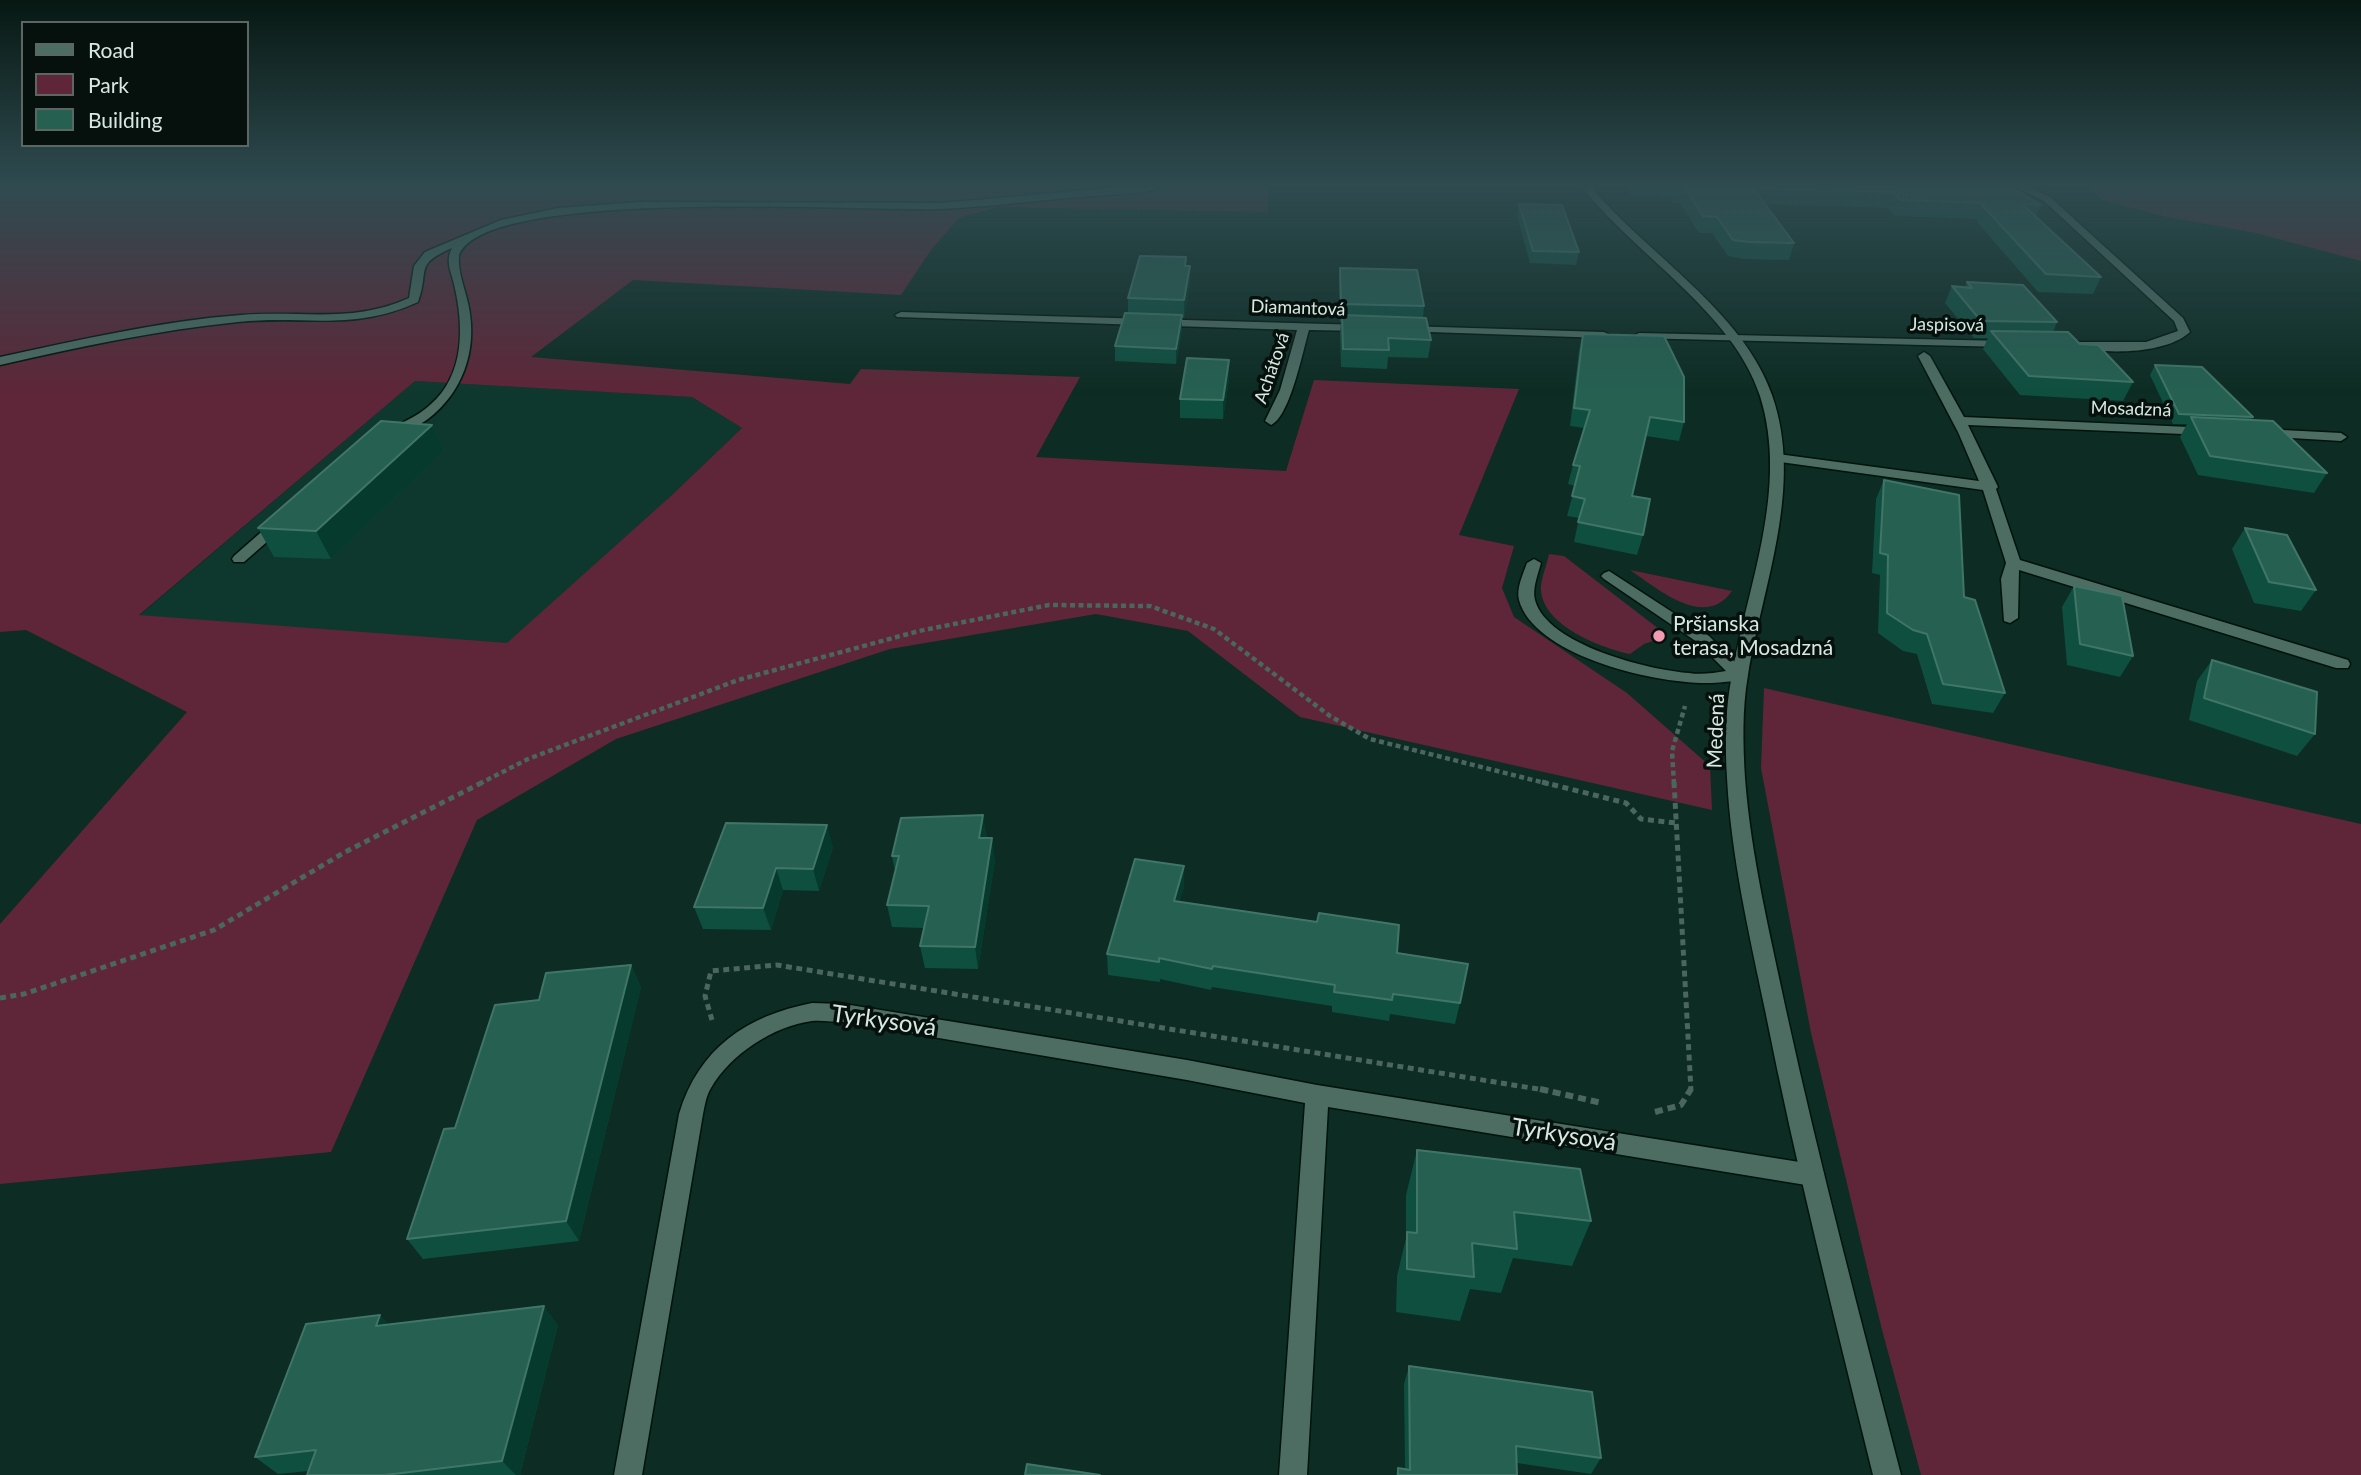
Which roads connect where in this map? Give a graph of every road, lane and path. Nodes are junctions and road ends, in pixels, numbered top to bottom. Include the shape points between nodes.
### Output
1 (427, 256) edge
2 (454, 256) edge
3 (1650, 256) edge
4 (2109, 256) edge
5 (901, 315) dead end
6 (1304, 326) junction
7 (1374, 328) edge
8 (1388, 328) edge
9 (1610, 335) edge
10 (1624, 335) edge
11 (1735, 338) junction
12 (2020, 344) edge
13 (2060, 345) edge
14 (1924, 356) dead end
15 (0, 361) edge
16 (1271, 421) dead end
17 (1962, 421) junction
18 (2219, 432) edge
19 (2246, 433) edge
20 (2341, 436) dead end
21 (375, 442) edge
22 (1778, 458) junction
23 (1991, 487) junction
24 (291, 514) edge
25 (239, 559) dead end
26 (1534, 563) dead end
27 (2013, 564) junction
28 (1609, 576) dead end
29 (2010, 618) dead end
30 (2342, 664) dead end
31 (1740, 675) junction
32 (1693, 679) junction
33 (1676, 823) junction
34 (0, 998) edge
35 (723, 1058) junction
36 (1317, 1095) junction
37 (1610, 1105) dead end
38 (1646, 1111) dead end
39 (1812, 1175) junction
40 (628, 1475) edge
41 (1293, 1475) edge
42 (1887, 1475) edge

1 - 15 street via 419,265 414,300 371,317 243,318
2 - 21 street via 467,339 464,364 435,408
3 - 11 street, Medená
4 - 13 street via 2179,320 2184,332 2152,345
5 - 6 street, Diamantová
6 - 7 street, Diamantová
6 - 16 street, Achátová via 1286,390
8 - 9 street
10 - 11 street
11 - 12 street, Jaspisová
11 - 22 street, Medená via 1765,390
14 - 17 street
17 - 18 street, Mosadzná
17 - 23 street
19 - 20 street
22 - 23 street
22 - 31 street, Medená via 1765,561
23 - 27 street
24 - 25 street
26 - 32 street via 1526,598 1549,628 1604,659 1644,672
27 - 29 street
27 - 30 street
28 - 31 street via 1703,639
31 - 32 street
31 - 39 street, Medená via 1734,733 1737,797
32 - 33 path via 1672,751
33 - 34 path via 1641,819 1626,803 1370,739 1330,716 1214,629 1150,606 1049,606 919,631 738,680 528,759 345,852 214,930
33 - 38 path via 1691,1092 1685,1103 1672,1110
35 - 36 street, Tyrkysová via 751,1035 782,1019 813,1012 845,1013
35 - 37 path via 705,996 711,971 777,965 1537,1089
35 - 40 street, Tyrkysová via 701,1083 691,1114
36 - 39 street, Tyrkysová
36 - 41 street
39 - 42 street, Medená

